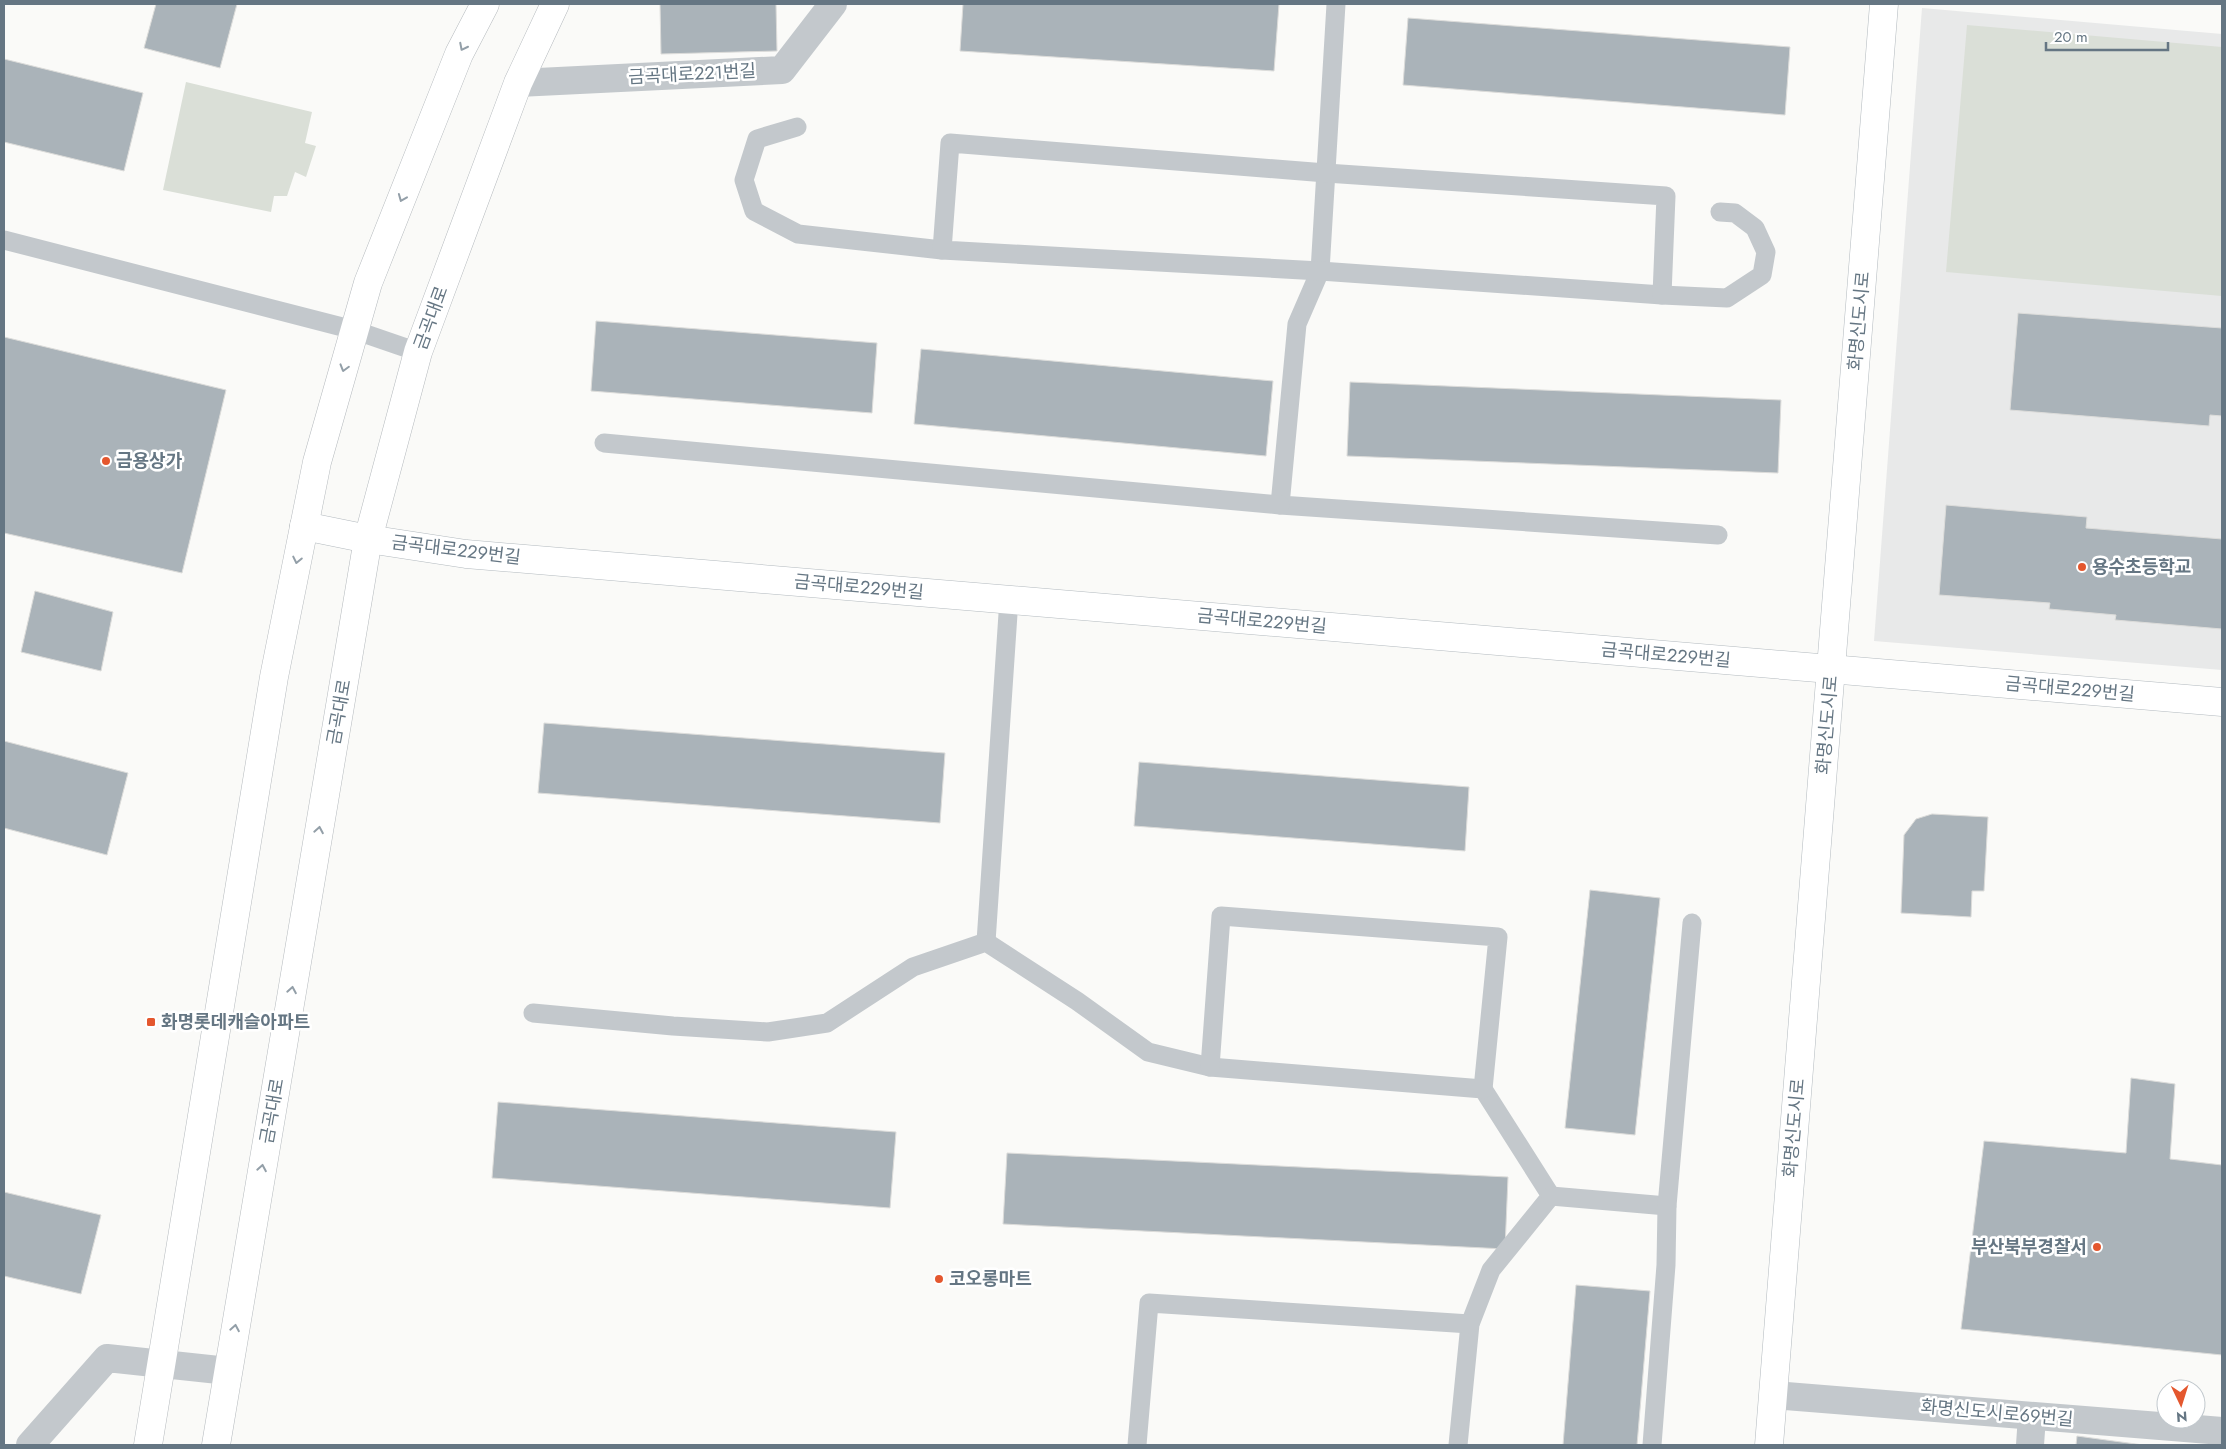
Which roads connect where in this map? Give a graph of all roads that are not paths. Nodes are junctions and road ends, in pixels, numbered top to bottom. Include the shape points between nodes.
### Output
1 (485, 4) edge
2 (555, 4) edge
3 (833, 4) edge
4 (1336, 4) edge
5 (1884, 4) edge
6 (518, 83) junction
7 (797, 128) dead end
8 (1326, 173) junction
9 (1720, 212) dead end
10 (4, 240) edge
11 (942, 250) junction
12 (1320, 271) junction
13 (1662, 295) junction
14 (354, 330) junction
15 (418, 352) junction
16 (604, 443) dead end
17 (1280, 505) junction
18 (304, 526) junction
19 (1718, 535) dead end
20 (368, 539) junction
21 (1009, 599) junction
22 (1831, 670) junction
23 (2222, 702) edge
24 (1692, 923) dead end
25 (986, 942) junction
26 (533, 1013) dead end
27 (1210, 1067) junction
28 (1483, 1089) junction
29 (1551, 1196) junction
30 (1667, 1206) junction
31 (1470, 1324) junction
32 (163, 1364) junction
33 (228, 1371) junction
34 (1773, 1395) junction
35 (2032, 1416) junction
36 (2222, 1431) edge
37 (30, 1445) edge
38 (148, 1445) edge
39 (216, 1445) edge
40 (1137, 1445) edge
41 (1458, 1445) edge
42 (1652, 1445) edge
43 (1769, 1445) edge
44 (2030, 1445) edge

1 -> 14 main road via 459,54 368,283
2 - 6 main road, 금곡대로
3 - 6 street, 금곡대로221번길 via 782,70
4 - 8 lane
5 - 22 main road, 화명신도시로
6 - 15 main road, 금곡대로
7 - 11 lane via 757,139 744,180 754,211 798,234
8 - 11 lane via 950,143
8 - 12 lane
8 - 13 lane via 1666,196
9 - 13 lane via 1735,213 1755,228 1766,252 1762,275 1727,298
10 - 14 lane
11 - 12 lane
12 - 13 lane
12 - 17 lane via 1297,324
14 - 15 lane
14 -> 18 main road via 317,462
15 - 20 main road, 금곡대로
16 - 17 lane
17 - 19 lane
18 - 20 main road, 금곡대로229번길
18 -> 32 main road via 274,677
20 - 21 main road, 금곡대로229번길 via 466,554
33 -> 20 main road, 금곡대로
21 - 22 main road, 금곡대로229번길
21 - 25 lane
22 - 23 main road, 금곡대로229번길
22 - 34 main road, 화명신도시로
24 - 30 lane
25 - 26 lane via 912,967 827,1023 768,1032
25 - 27 lane via 1148,1052
27 - 28 lane
27 - 28 lane via 1221,916 1498,937
28 - 29 lane
29 - 30 lane
29 - 31 lane via 1491,1270
30 - 42 lane via 1666,1265
31 - 40 lane via 1149,1303
31 - 41 lane
32 - 33 street
32 - 37 street via 108,1358
32 - 38 main road
33 - 39 main road, 금곡대로
34 - 35 street, 화명신도시로69번길
34 - 43 main road, 화명신도시로
35 - 36 street, 화명신도시로69번길
35 - 44 street

